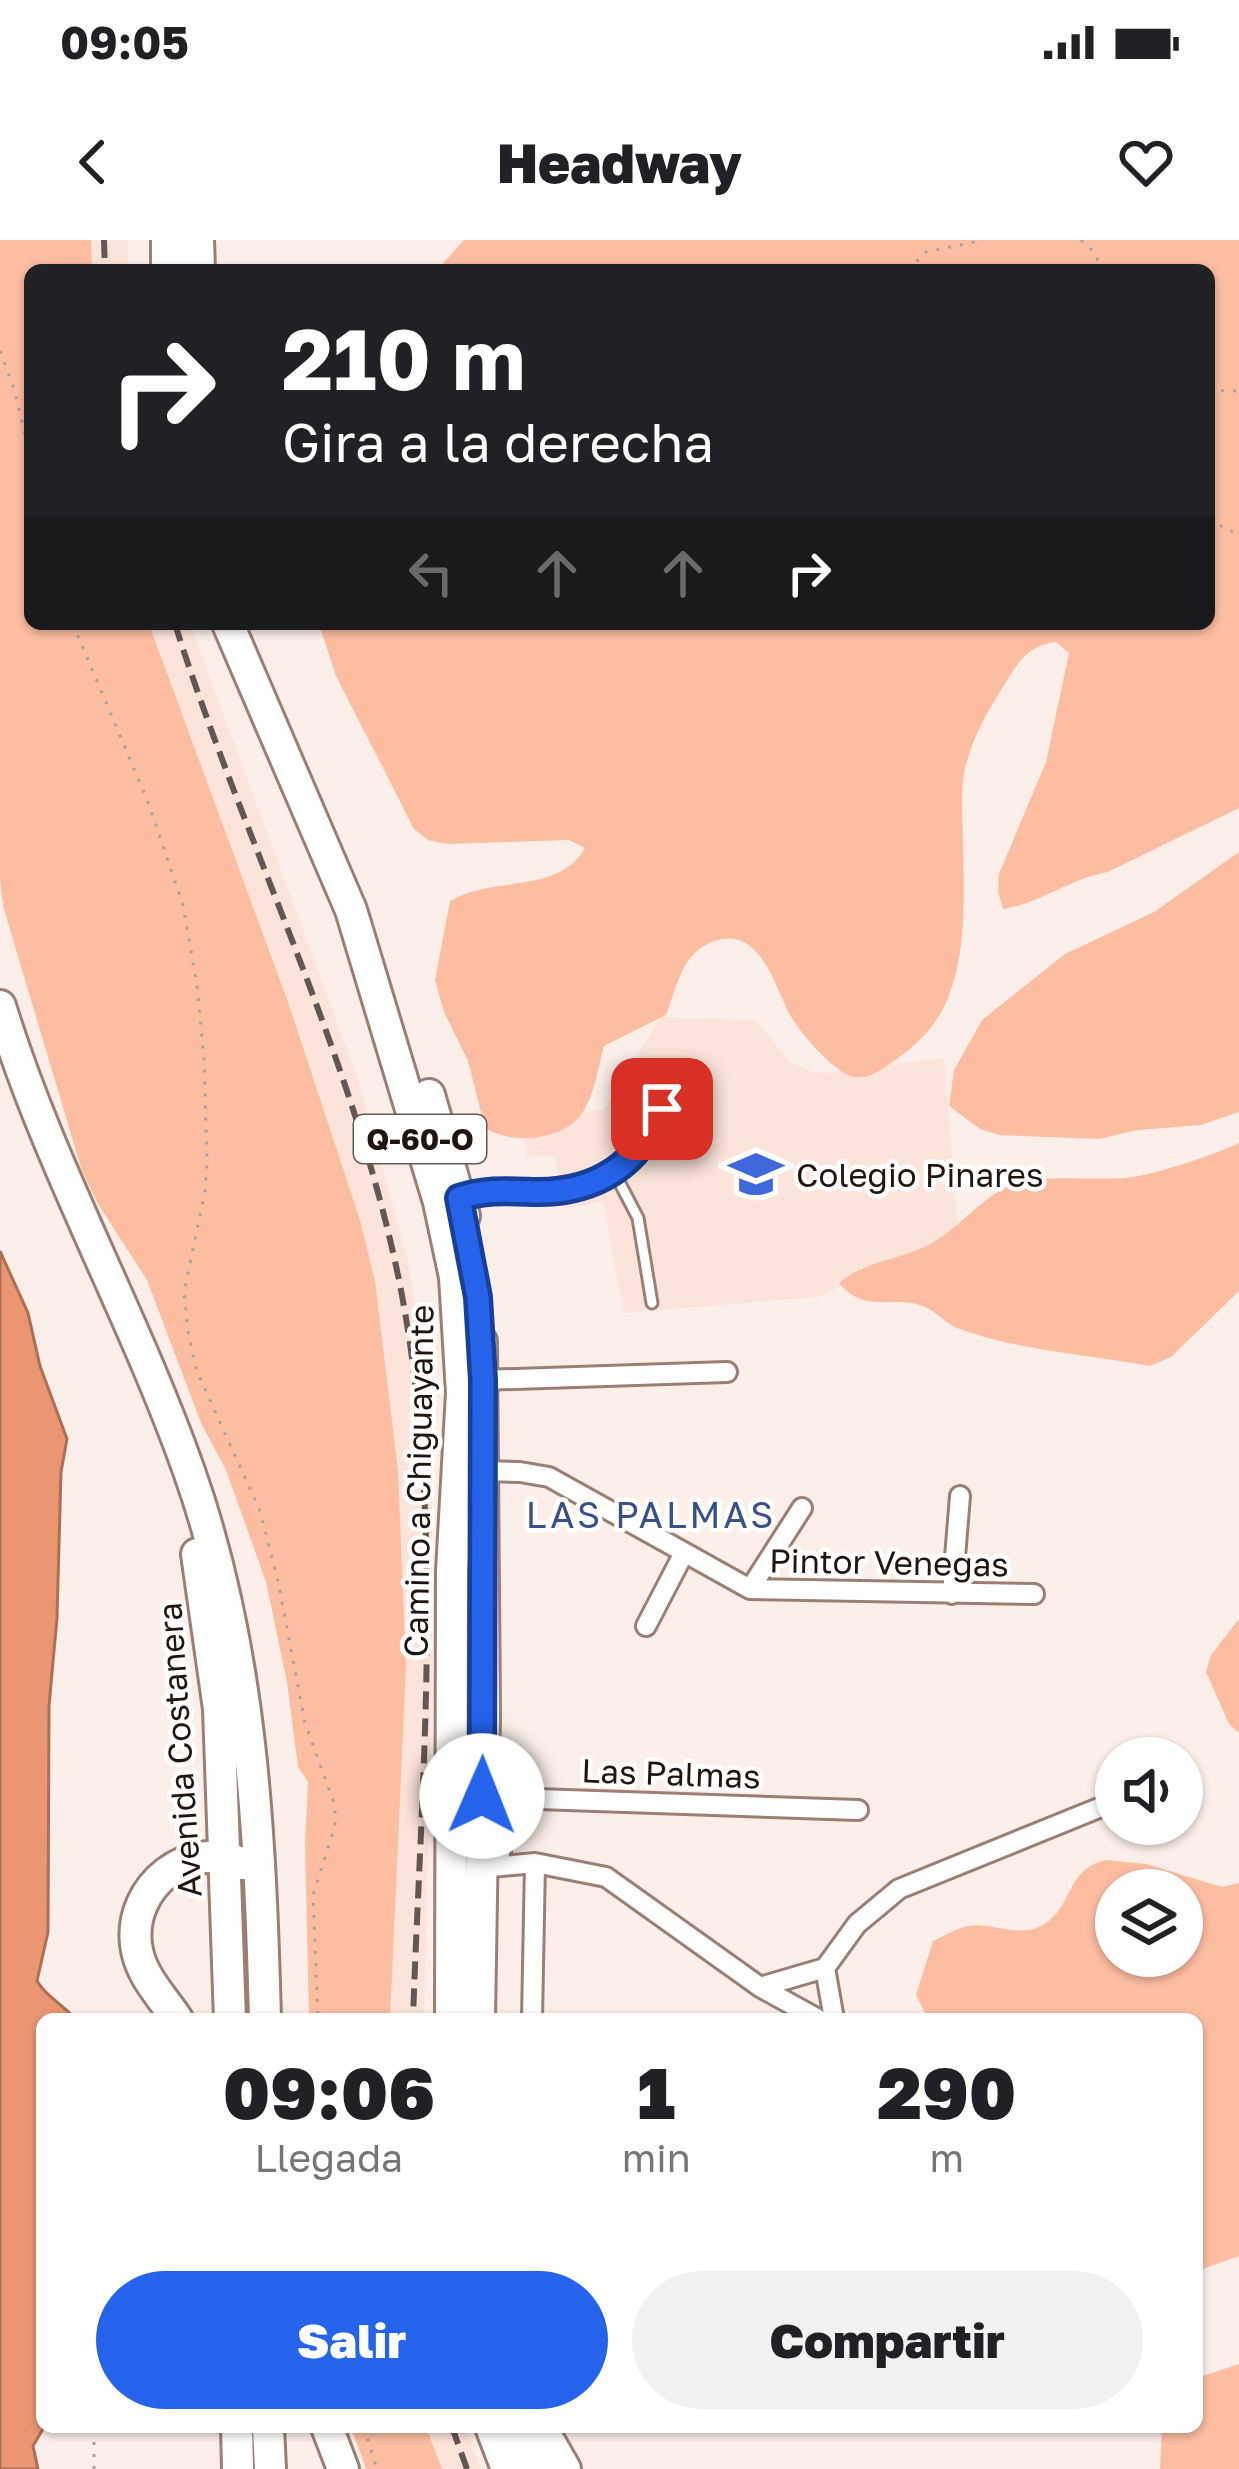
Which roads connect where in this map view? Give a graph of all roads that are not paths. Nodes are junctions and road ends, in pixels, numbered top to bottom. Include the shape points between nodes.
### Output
1 (231, 630) edge
2 (253, 630) edge
3 (0, 1006) edge
4 (662, 1093) dead end
5 (615, 1174) junction
6 (459, 1198) junction
7 (652, 1303) dead end
8 (135, 1341) junction
9 (727, 1372) dead end
10 (483, 1380) junction
11 (484, 1471) junction
12 (960, 1496) dead end
13 (802, 1508) dead end
14 (685, 1553) junction
15 (750, 1589) junction
16 (952, 1594) junction
17 (1034, 1594) dead end
18 (646, 1626) dead end
19 (482, 1796) junction
20 (858, 1810) dead end
21 (1095, 1810) edge
22 (452, 1830) junction
23 (226, 1858) junction
24 (492, 1862) junction
25 (535, 1863) junction
26 (262, 1880) junction
27 (825, 1969) junction
28 (760, 1987) junction
29 (172, 2013) edge
30 (230, 2013) edge
31 (265, 2013) edge
32 (451, 2013) edge
33 (479, 2013) edge
34 (532, 2013) edge
35 (807, 2013) edge
36 (833, 2013) edge
37 (237, 2433) edge
38 (268, 2433) edge
39 (329, 2433) edge
40 (493, 2433) edge
41 (520, 2433) edge
42 (543, 2433) edge
43 (557, 2467) edge
44 (238, 2469) edge
45 (270, 2469) edge
46 (343, 2469) edge
47 (507, 2469) edge

1 - 22 main road, Camino a Chiguayante / Q-60-O via 351,910 452,1258 462,1354
2 - 6 main road, Camino a Chiguayante / Q-60-O via 364,888
3 - 8 main road, Avenida Costanera
4 - 5 lane via 660,1116
5 - 6 lane via 560,1190
5 - 7 lane via 638,1218
6 - 10 main road, Camino a Chiguayante / Q-60-O
8 - 23 main road, Avenida Costanera via 174,1461 208,1611
8 - 26 main road, Avenida Costanera via 190,1473 227,1596 251,1741
9 - 10 street
10 - 11 main road, Camino a Chiguayante / Q-60-O
11 - 14 street, Pintor Venegas via 549,1478
11 - 19 main road, Camino a Chiguayante / Q-60-O
12 - 16 street
13 - 15 street
14 - 15 street, Pintor Venegas
14 - 18 street
15 - 16 street, Pintor Venegas
16 - 17 street, Pintor Venegas
19 - 20 street, Las Palmas
19 - 24 main road, Camino a Chiguayante / Q-60-O
21 - 27 street via 899,1889 856,1924
22 - 24 main road
22 - 32 main road, Camino a Chiguayante / Q-60-O
23 - 26 main road
23 - 29 main road via 174,1867 139,1910 141,1965
23 - 30 main road, Avenida Costanera
24 - 25 street
24 - 33 main road, Camino a Chiguayante / Q-60-O
25 - 28 street via 606,1877
25 - 34 street
26 - 31 main road, Avenida Costanera
27 - 28 street
27 - 36 street
28 - 35 street
37 - 44 main road
38 - 45 main road
39 - 46 main road
40 - 47 main road
41 - 43 main road
42 - 43 main road

